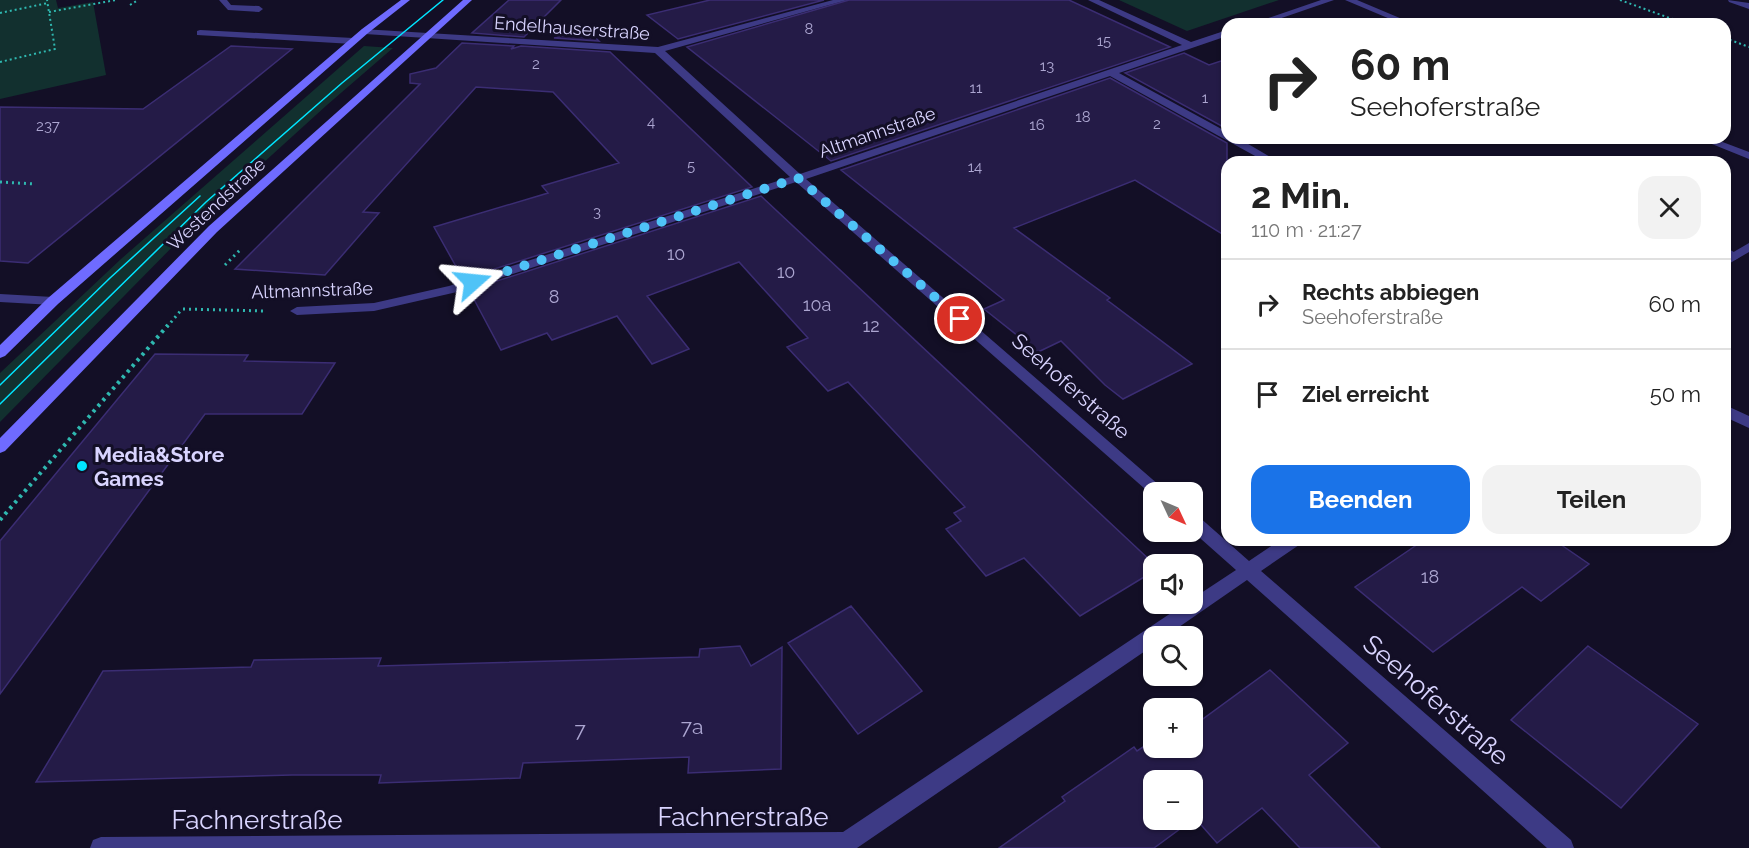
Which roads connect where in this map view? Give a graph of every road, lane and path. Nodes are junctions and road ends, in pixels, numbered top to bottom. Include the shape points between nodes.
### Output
1 (116, 0) edge
2 (138, 0) edge
3 (223, 0) edge
4 (406, 0) edge
5 (468, 0) edge
6 (843, 0) edge
7 (1092, 0) edge
8 (1330, 0) edge
9 (1349, 0) edge
10 (1620, 0) edge
11 (1732, 0) edge
12 (47, 2) edge
13 (130, 5) dead end
14 (1749, 6) edge
15 (259, 9) dead end
16 (0, 12) edge
17 (49, 12) junction
18 (1274, 18) edge
19 (1395, 18) edge
20 (1670, 18) edge
21 (365, 31) junction
22 (200, 33) dead end
23 (429, 35) junction
24 (1221, 35) edge
25 (1731, 40) edge
26 (353, 41) junction
27 (1189, 45) junction
28 (1749, 46) edge
29 (658, 50) junction
30 (0, 62) edge
31 (1111, 72) junction
32 (1221, 133) edge
33 (1242, 144) edge
34 (1718, 144) edge
35 (1263, 156) edge
36 (1749, 156) edge
37 (798, 178) junction
38 (0, 182) edge
39 (35, 184) dead end
40 (1749, 247) edge
41 (241, 249) dead end
42 (1731, 255) edge
43 (225, 266) dead end
44 (0, 298) edge
45 (191, 300) dead end
46 (53, 302) junction
47 (183, 309) junction
48 (297, 311) joint
49 (0, 352) edge
50 (1731, 413) edge
51 (1749, 423) edge
52 (0, 447) edge
53 (1148, 482) edge
54 (0, 520) edge
55 (1203, 530) edge
56 (1221, 546) edge
57 (1221, 546) edge
58 (1284, 546) edge
59 (1248, 569) junction
60 (846, 845) edge
61 (100, 848) edge
62 (1563, 848) edge

1 - 17 path
2 - 13 path
3 - 15 street via 228,7
4 - 21 main road, Westendstraße
5 - 23 main road, Westendstraße
6 - 29 street, Endelhauserstraße
7 - 27 street
8 - 18 street
9 - 19 street
10 - 20 path
11 - 14 street
12 - 16 path
12 - 17 path
17 - 30 path via 55,49
21 - 23 street, Endelhauserstraße
21 - 26 main road, Westendstraße
22 - 26 street
23 - 29 street, Endelhauserstraße
23 - 52 main road, Westendstraße via 213,229
24 - 27 street, Altmannstraße
25 - 28 path
26 - 46 main road, Westendstraße
27 - 31 street, Altmannstraße
29 - 37 street, Seehoferstraße
31 - 32 street
31 - 37 street, Altmannstraße
33 - 35 street
34 - 36 street
37 - 48 street, Altmannstraße via 452,289 374,307
37 - 53 street, Seehoferstraße
38 - 39 path
40 - 42 street
41 - 43 path
44 - 46 street
45 - 47 path
46 - 49 main road, Westendstraße
47 - 48 path, Altmannstraße
47 - 54 path
50 - 51 street
55 - 56 street, Seehoferstraße
57 - 59 street, Seehoferstraße
58 - 59 street, Fachnerstraße
59 - 60 street, Fachnerstraße
59 - 62 street, Seehoferstraße
60 - 61 street, Fachnerstraße

